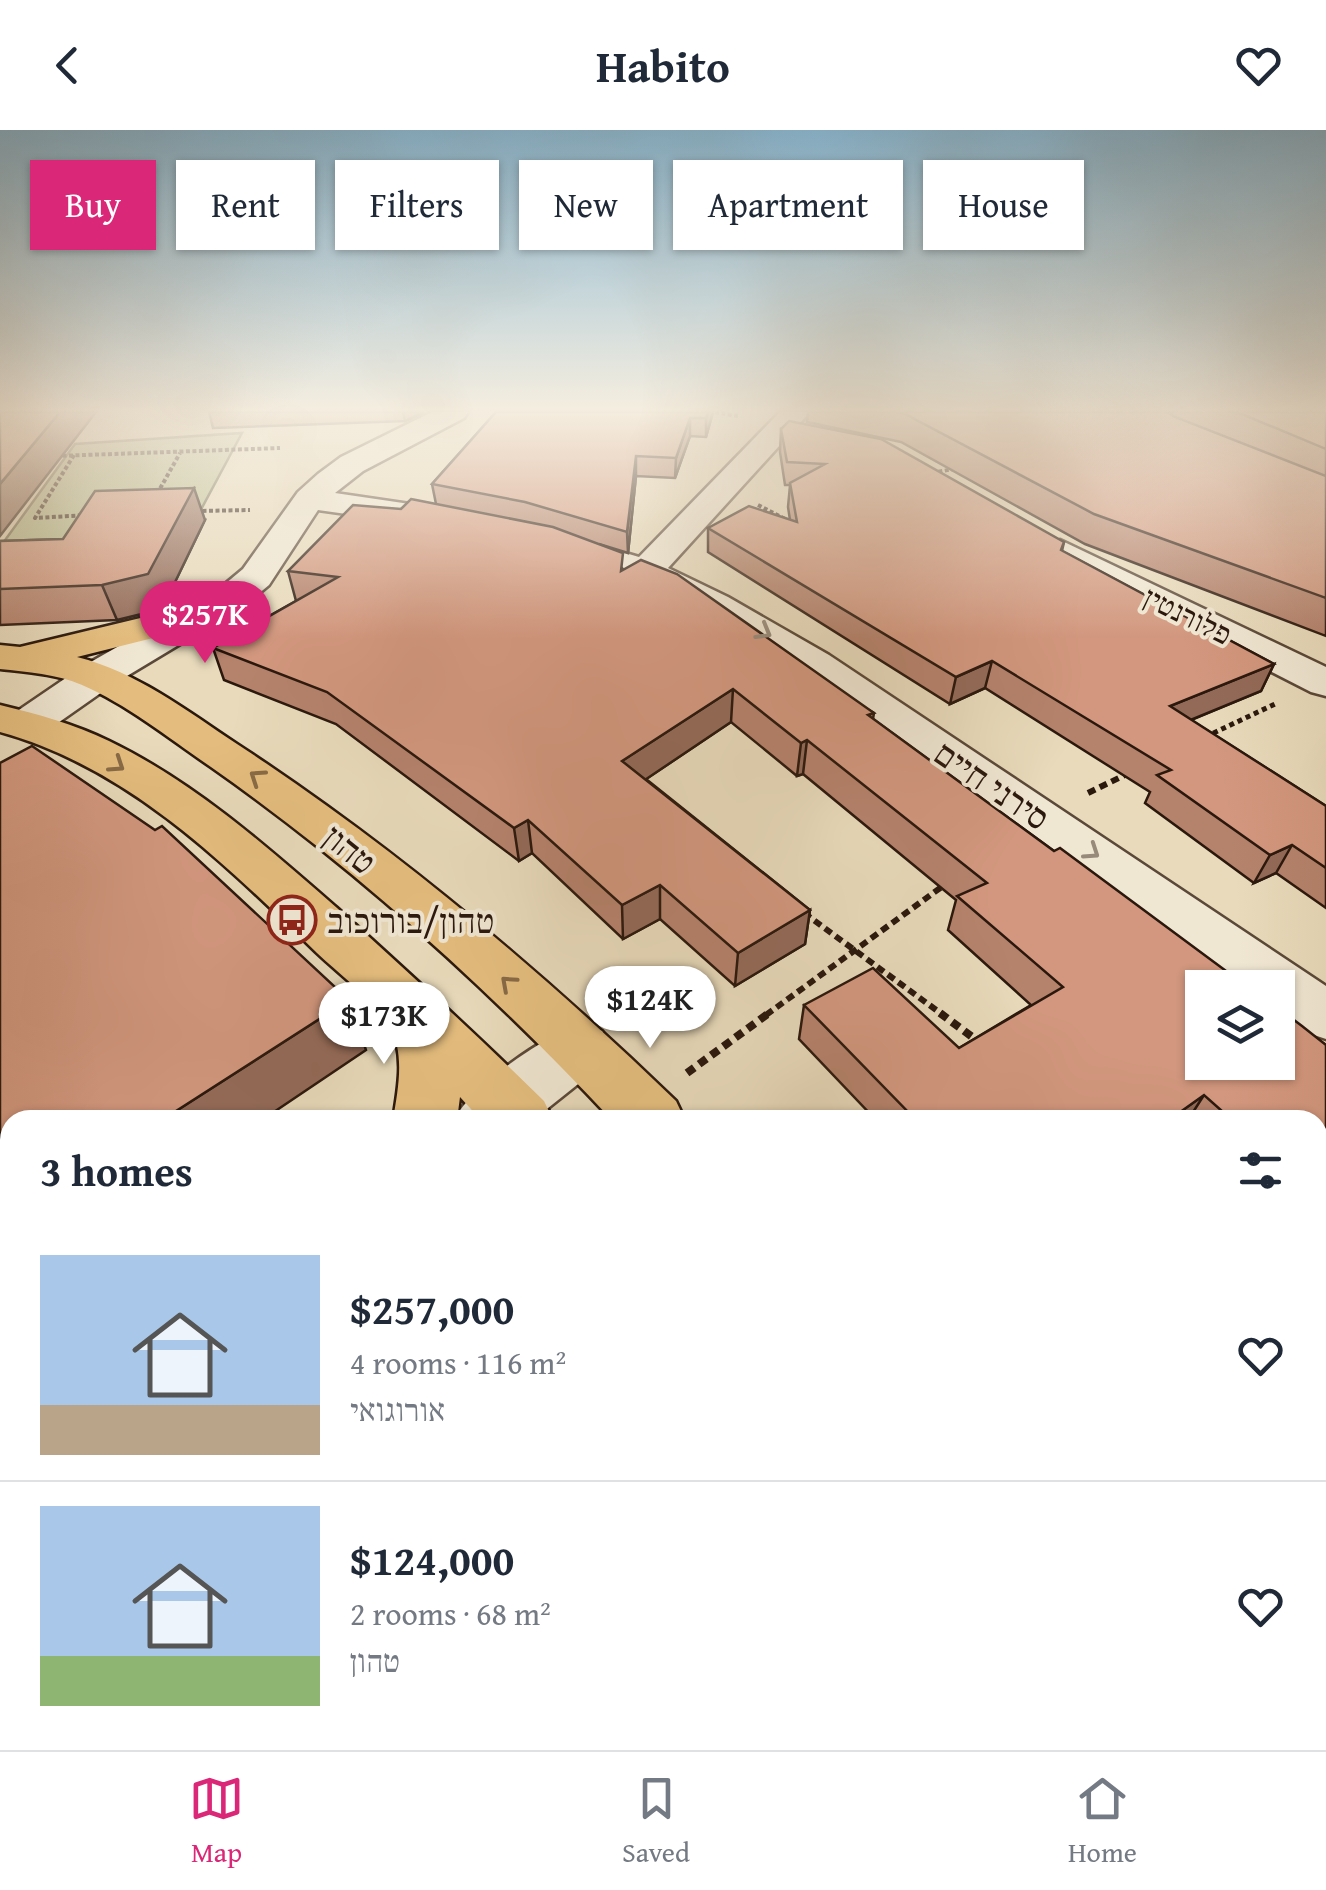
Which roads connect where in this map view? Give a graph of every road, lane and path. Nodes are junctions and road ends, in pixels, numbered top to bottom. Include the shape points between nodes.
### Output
1 (54, 488) edge
2 (161, 488) edge
3 (324, 488) edge
4 (722, 488) edge
5 (310, 499) junction
6 (152, 503) edge
7 (765, 508) edge
8 (250, 510) dead end
9 (182, 511) edge
10 (99, 514) edge
11 (448, 520) edge
12 (800, 527) edge
13 (522, 534) edge
14 (1030, 534) edge
15 (646, 572) junction
16 (207, 612) junction
17 (0, 656) edge
18 (97, 676) junction
19 (1324, 682) edge
20 (169, 719) junction
21 (15, 720) edge
22 (1217, 749) edge
23 (1136, 770) edge
24 (1038, 816) junction
25 (794, 906) edge
26 (854, 950) junction
27 (415, 1012) junction
28 (1326, 1016) edge
29 (580, 1048) junction
30 (986, 1048) edge
31 (426, 1110) edge
32 (500, 1110) edge
33 (510, 1110) edge
34 (643, 1110) edge
35 (652, 1110) edge

1 - 10 path via 34,518
2 - 6 path
3 - 5 street
4 - 15 street
5 - 11 street
5 - 16 street via 256,577
7 - 12 path
8 - 9 path
13 - 15 street, סירני חיים
14 - 19 street, פלורנטין
15 -> 24 street, סירני חיים via 802,655
16 - 17 main road via 84,646
16 - 18 street
16 - 20 main road via 180,639 164,673 160,693
17 - 18 main road, טהון
18 - 20 main road, טהון
18 - 21 street
19 - 22 path via 1201,739
29 -> 20 main road, טהון via 360,856
21 -> 27 main road via 102,755 226,840
23 - 24 path
24 - 26 path
24 -> 28 street, סירני חיים
25 - 26 path
26 - 30 path
26 - 35 path
27 - 31 main road via 432,1070
27 - 32 main road
29 - 33 street
29 - 34 main road, טהון

